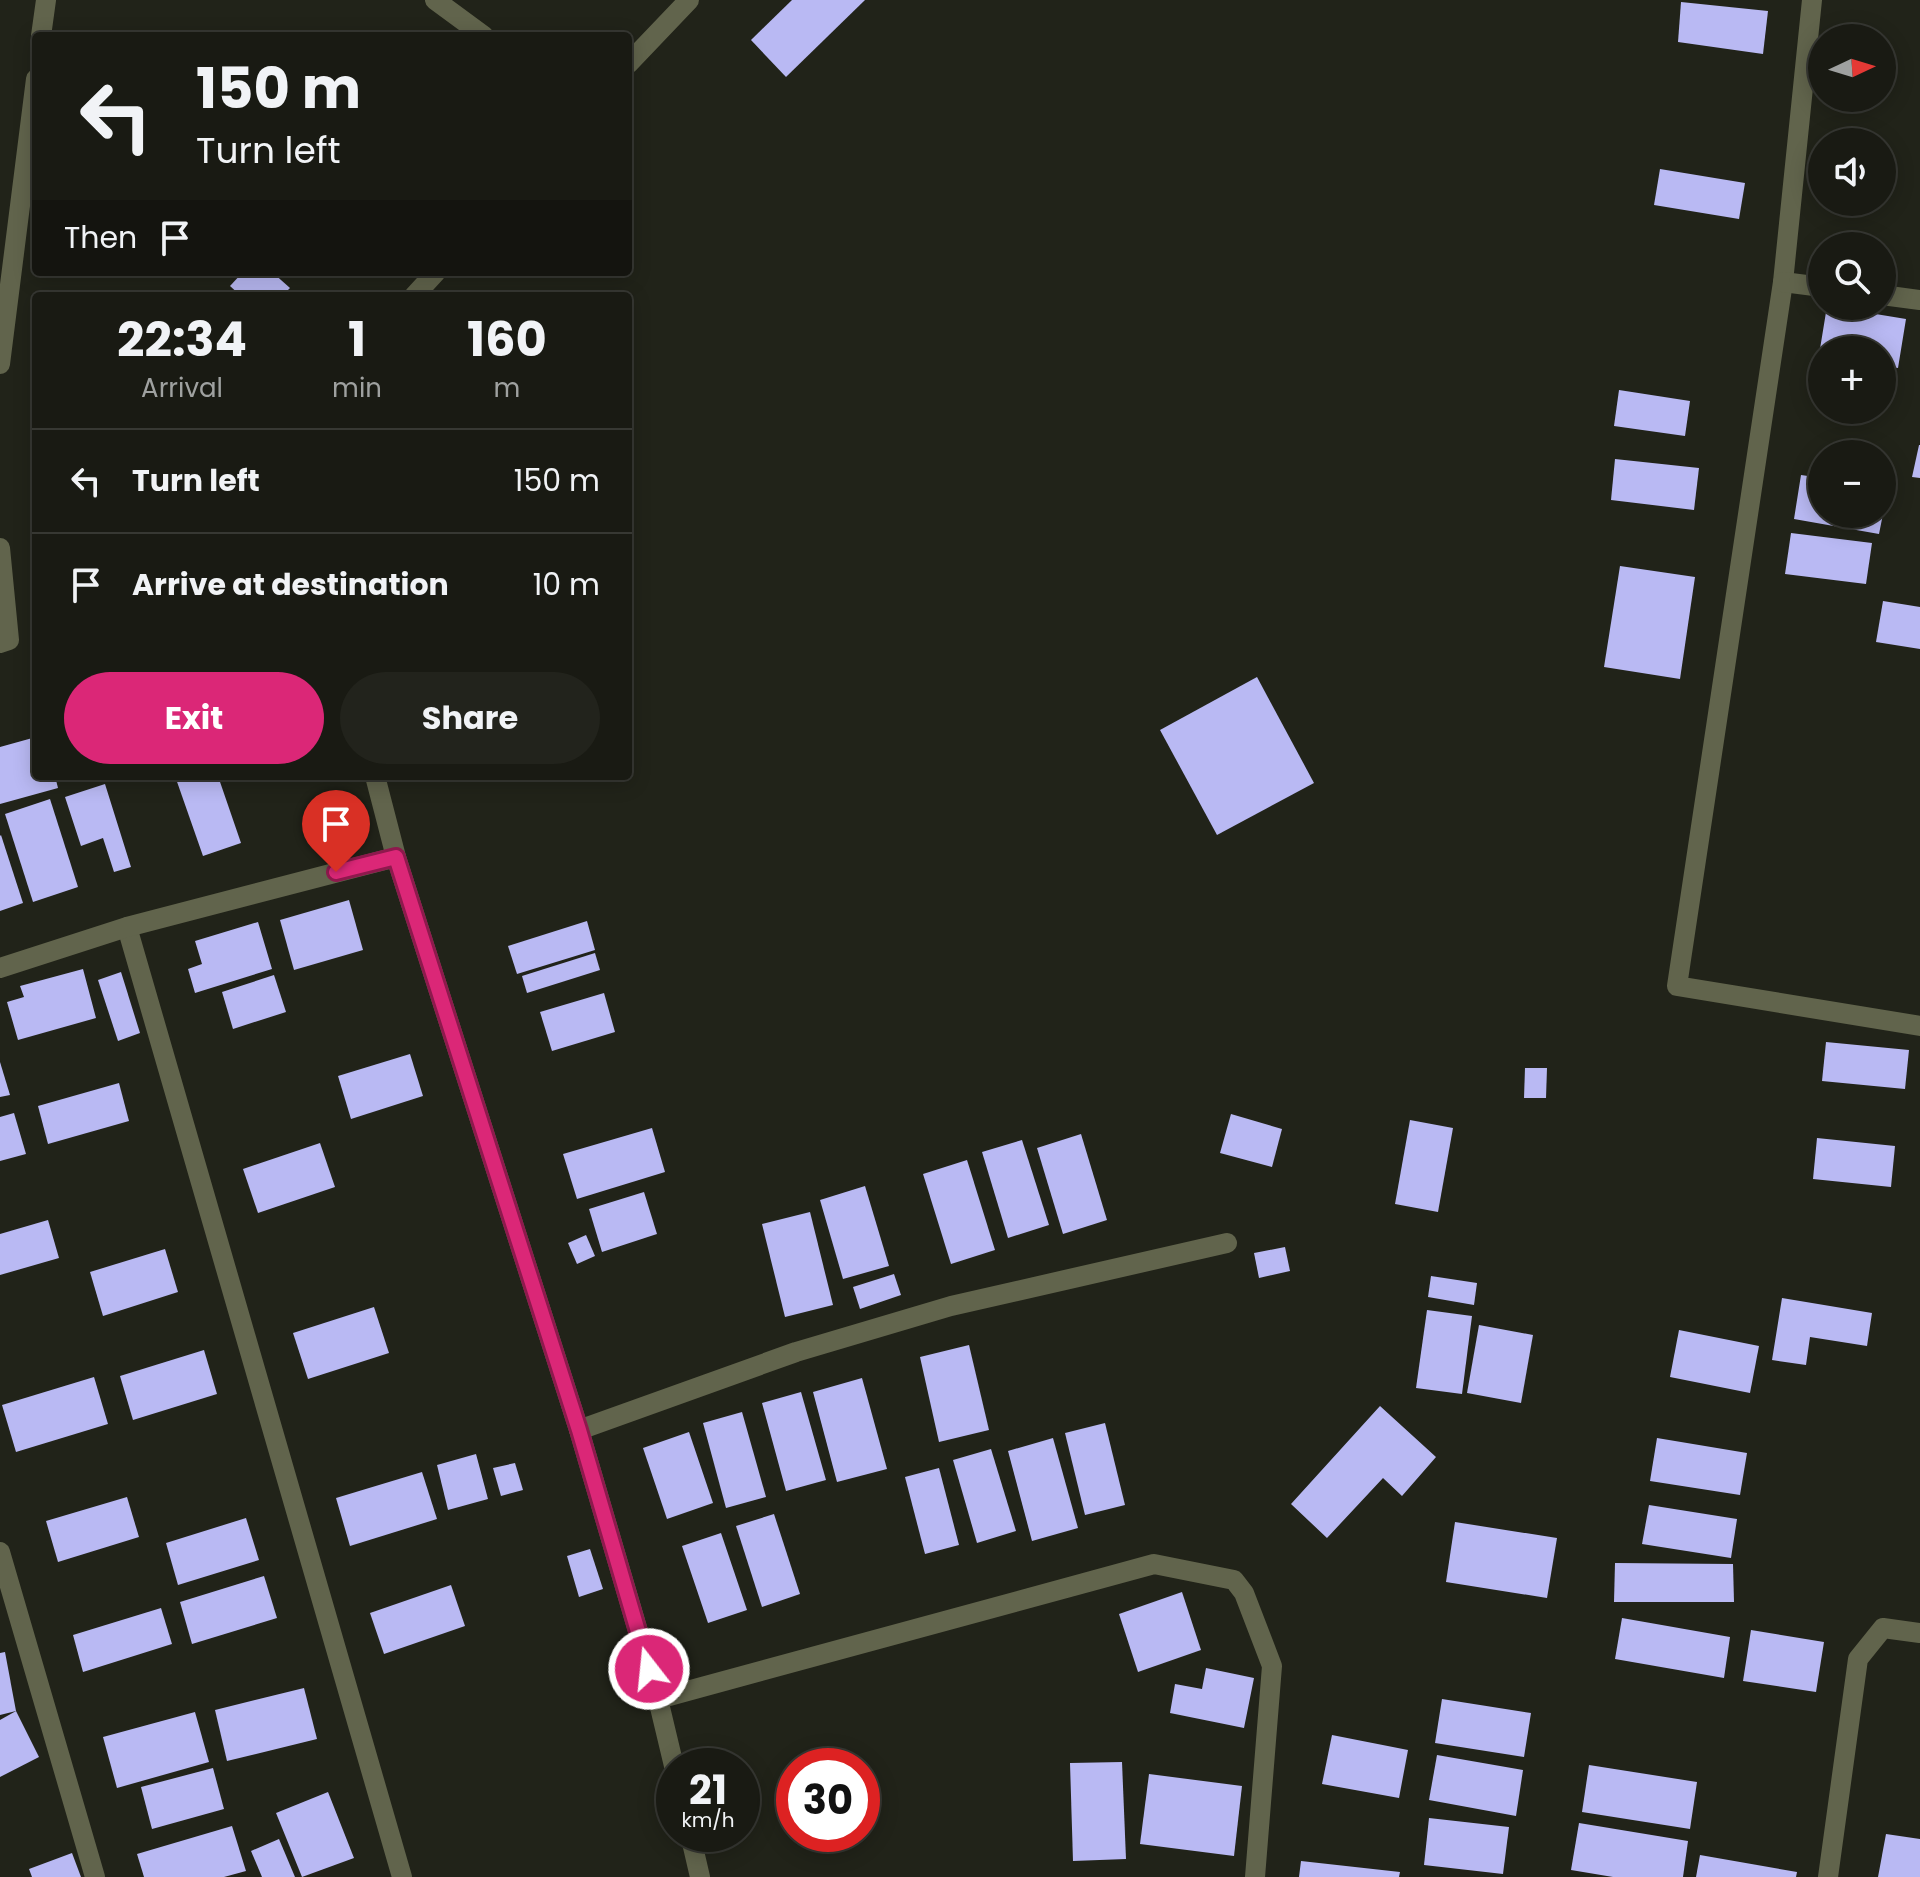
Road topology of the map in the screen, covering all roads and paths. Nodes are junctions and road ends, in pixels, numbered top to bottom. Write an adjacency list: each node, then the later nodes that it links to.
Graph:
1 (46, 0): 5 (street)
2 (435, 0): 6 (street)
3 (689, 0): 7 (street)
4 (1812, 0): 10 (street)
5 (42, 32)
6 (479, 32)
7 (632, 60)
8 (32, 111): 15 (street)
9 (432, 276): 12 (street)
10 (1783, 282): 11 (street); 22 (street)
11 (1808, 285)
12 (418, 292)
13 (1896, 297): 14 (street)
14 (1920, 300)
15 (0, 364)
16 (0, 548): 17 (street)
17 (0, 643)
18 (376, 780): 19 (street)
19 (396, 857): 20 (street); 24 (street)
20 (127, 927): 21 (street); 31 (street)
21 (0, 968)
22 (1920, 1026)
23 (1227, 1243): 24 (street)
24 (579, 1430): 27 (street)
25 (0, 1552): 30 (street)
26 (1920, 1633): 34 (street)
27 (658, 1699): 28 (street); 33 (street)
28 (670, 1748)
29 (694, 1852): 32 (street)
30 (95, 1877)
31 (402, 1877)
32 (700, 1877)
33 (1255, 1877)
34 (1828, 1877)

